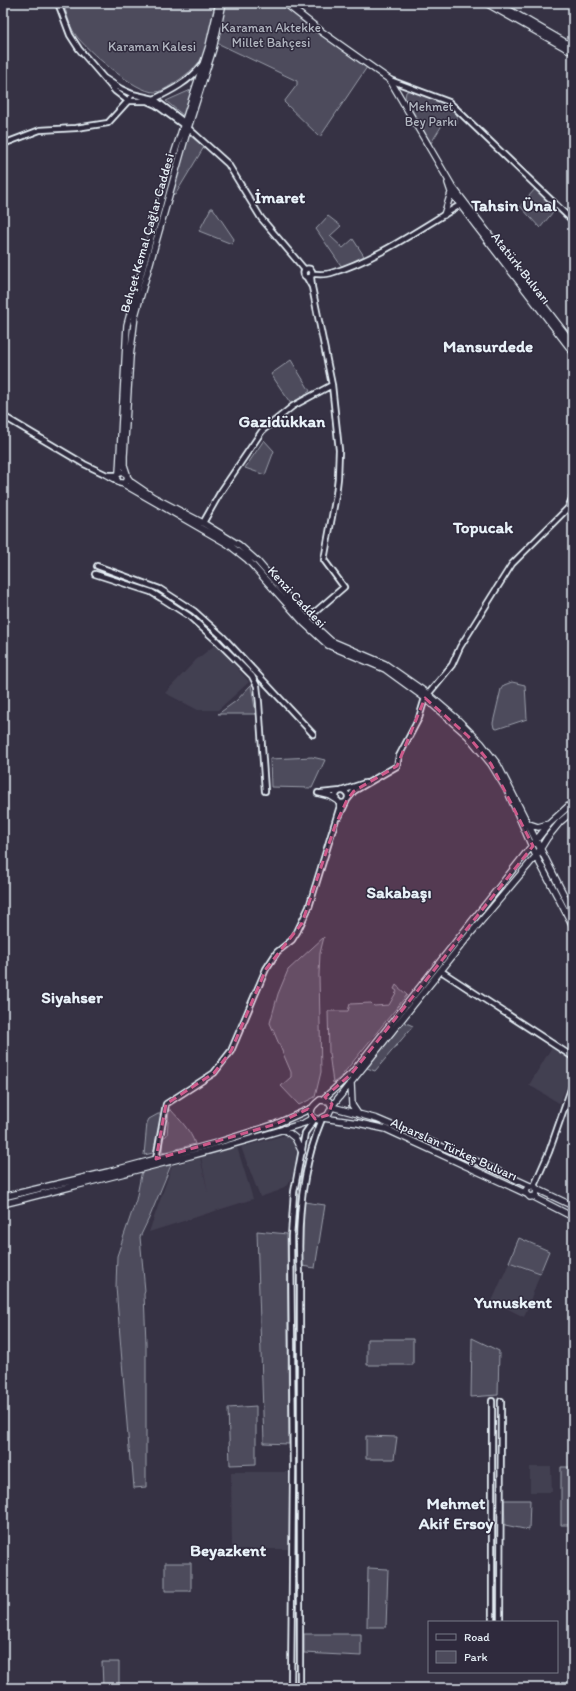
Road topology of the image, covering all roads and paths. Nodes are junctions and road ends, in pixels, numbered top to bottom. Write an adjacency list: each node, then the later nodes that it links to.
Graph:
1 (58, 3): 10 (street)
2 (218, 3): 9 (main road, Behçet Kemal Çağlar Caddesi)
3 (223, 3): 15 (main road, Behçet Kemal Çağlar Caddesi)
4 (285, 3): 11 (main road)
5 (486, 3): 8 (main road)
6 (496, 3): 7 (main road)
7 (573, 47)
8 (573, 52)
9 (204, 62): 13 (street); 15 (main road, Behçet Kemal Çağlar Caddesi)
10 (104, 78): 12 (street); 14 (street)
11 (390, 80): 17 (main road); 22 (street)
12 (132, 94): 13 (street); 14 (street)
13 (154, 99): 15 (street)
14 (128, 101): 15 (street); 16 (street)
15 (185, 125): 23 (street); 29 (main road, Behçet Kemal Çağlar Caddesi); 30 (main road, Behçet Kemal Çağlar Caddesi)
16 (3, 144)
17 (444, 173): 18 (main road, Atatürk Bulvarı); 19 (main road, Atatürk Bulvarı)
18 (452, 186): 19 (main road); 20 (main road, Atatürk Bulvarı)
19 (451, 192): 20 (main road, Atatürk Bulvarı); 21 (main road)
20 (463, 204): 21 (street); 25 (main road, Atatürk Bulvarı); 26 (main road, Atatürk Bulvarı)
21 (444, 215): 24 (street)
22 (573, 221)
23 (305, 270): 24 (street); 24 (street)
24 (310, 276): 27 (street)
25 (573, 344)
26 (573, 352)
27 (332, 385): 32 (street); 35 (street)
28 (3, 416): 30 (street)
29 (127, 476): 30 (main road); 30 (main road); 32 (main road, Kenzi Caddesi)
30 (119, 478): 36 (main road, Kenzi Caddesi)
31 (573, 496): 36 (street)
32 (203, 523): 35 (main road, Kenzi Caddesi)
33 (97, 566): 37 (street)
34 (95, 574): 39 (street)
35 (307, 619): 36 (main road, Kenzi Caddesi)
36 (426, 696): 38 (street); 45 (main road, Kenzi Caddesi); 49 (main road, Kenzi Caddesi)
37 (313, 734)
38 (370, 781): 40 (street); 41 (street)
39 (265, 791)
40 (341, 791): 41 (street); 42 (street); 42 (street)
41 (347, 800): 42 (street); 47 (street)
42 (338, 801): 47 (street)
43 (573, 802): 46 (main road)
44 (573, 811): 50 (main road)
45 (529, 824): 46 (main road); 48 (main road, Kenzi Caddesi)
46 (549, 824): 48 (main road)
47 (335, 826): 67 (street)
48 (537, 841): 49 (main road); 50 (main road, Kenzi Caddesi)
49 (533, 846): 51 (main road, Kenzi Caddesi); 59 (main road)
50 (540, 848): 51 (main road); 52 (main road, Kenzi Caddesi)
51 (536, 856): 53 (main road, Kenzi Caddesi); 54 (main road)
52 (573, 913)
53 (573, 926)
54 (441, 971): 55 (street); 57 (main road)
55 (573, 1057)
56 (573, 1082): 63 (street)
57 (351, 1083): 60 (main road); 62 (main road)
58 (573, 1090): 63 (street)
59 (322, 1100): 60 (main road); 61 (main road)
60 (332, 1106): 62 (main road, Alparslan Türkeş Bulvarı); 64 (main road)
61 (312, 1108): 64 (main road); 67 (main road)
62 (358, 1114): 68 (main road, Alparslan Türkeş Bulvarı)
63 (562, 1114): 68 (street)
64 (318, 1119): 65 (main road); 66 (street); 69 (main road, Alparslan Türkeş Bulvarı); 80 (street)
65 (284, 1128): 66 (main road); 72 (main road)
66 (302, 1152): 79 (street)
67 (156, 1159): 70 (main road)
68 (534, 1187): 69 (main road, Alparslan Türkeş Bulvarı); 71 (main road); 73 (main road, Alparslan Türkeş Bulvarı)
69 (527, 1194): 71 (main road, Alparslan Türkeş Bulvarı)
70 (3, 1197)
71 (534, 1197): 74 (main road, Alparslan Türkeş Bulvarı)
72 (3, 1204)
73 (573, 1206)
74 (573, 1217)
75 (492, 1401): 77 (street)
76 (501, 1401): 78 (street)
77 (492, 1621)
78 (500, 1621)
79 (291, 1688)
80 (300, 1688)

